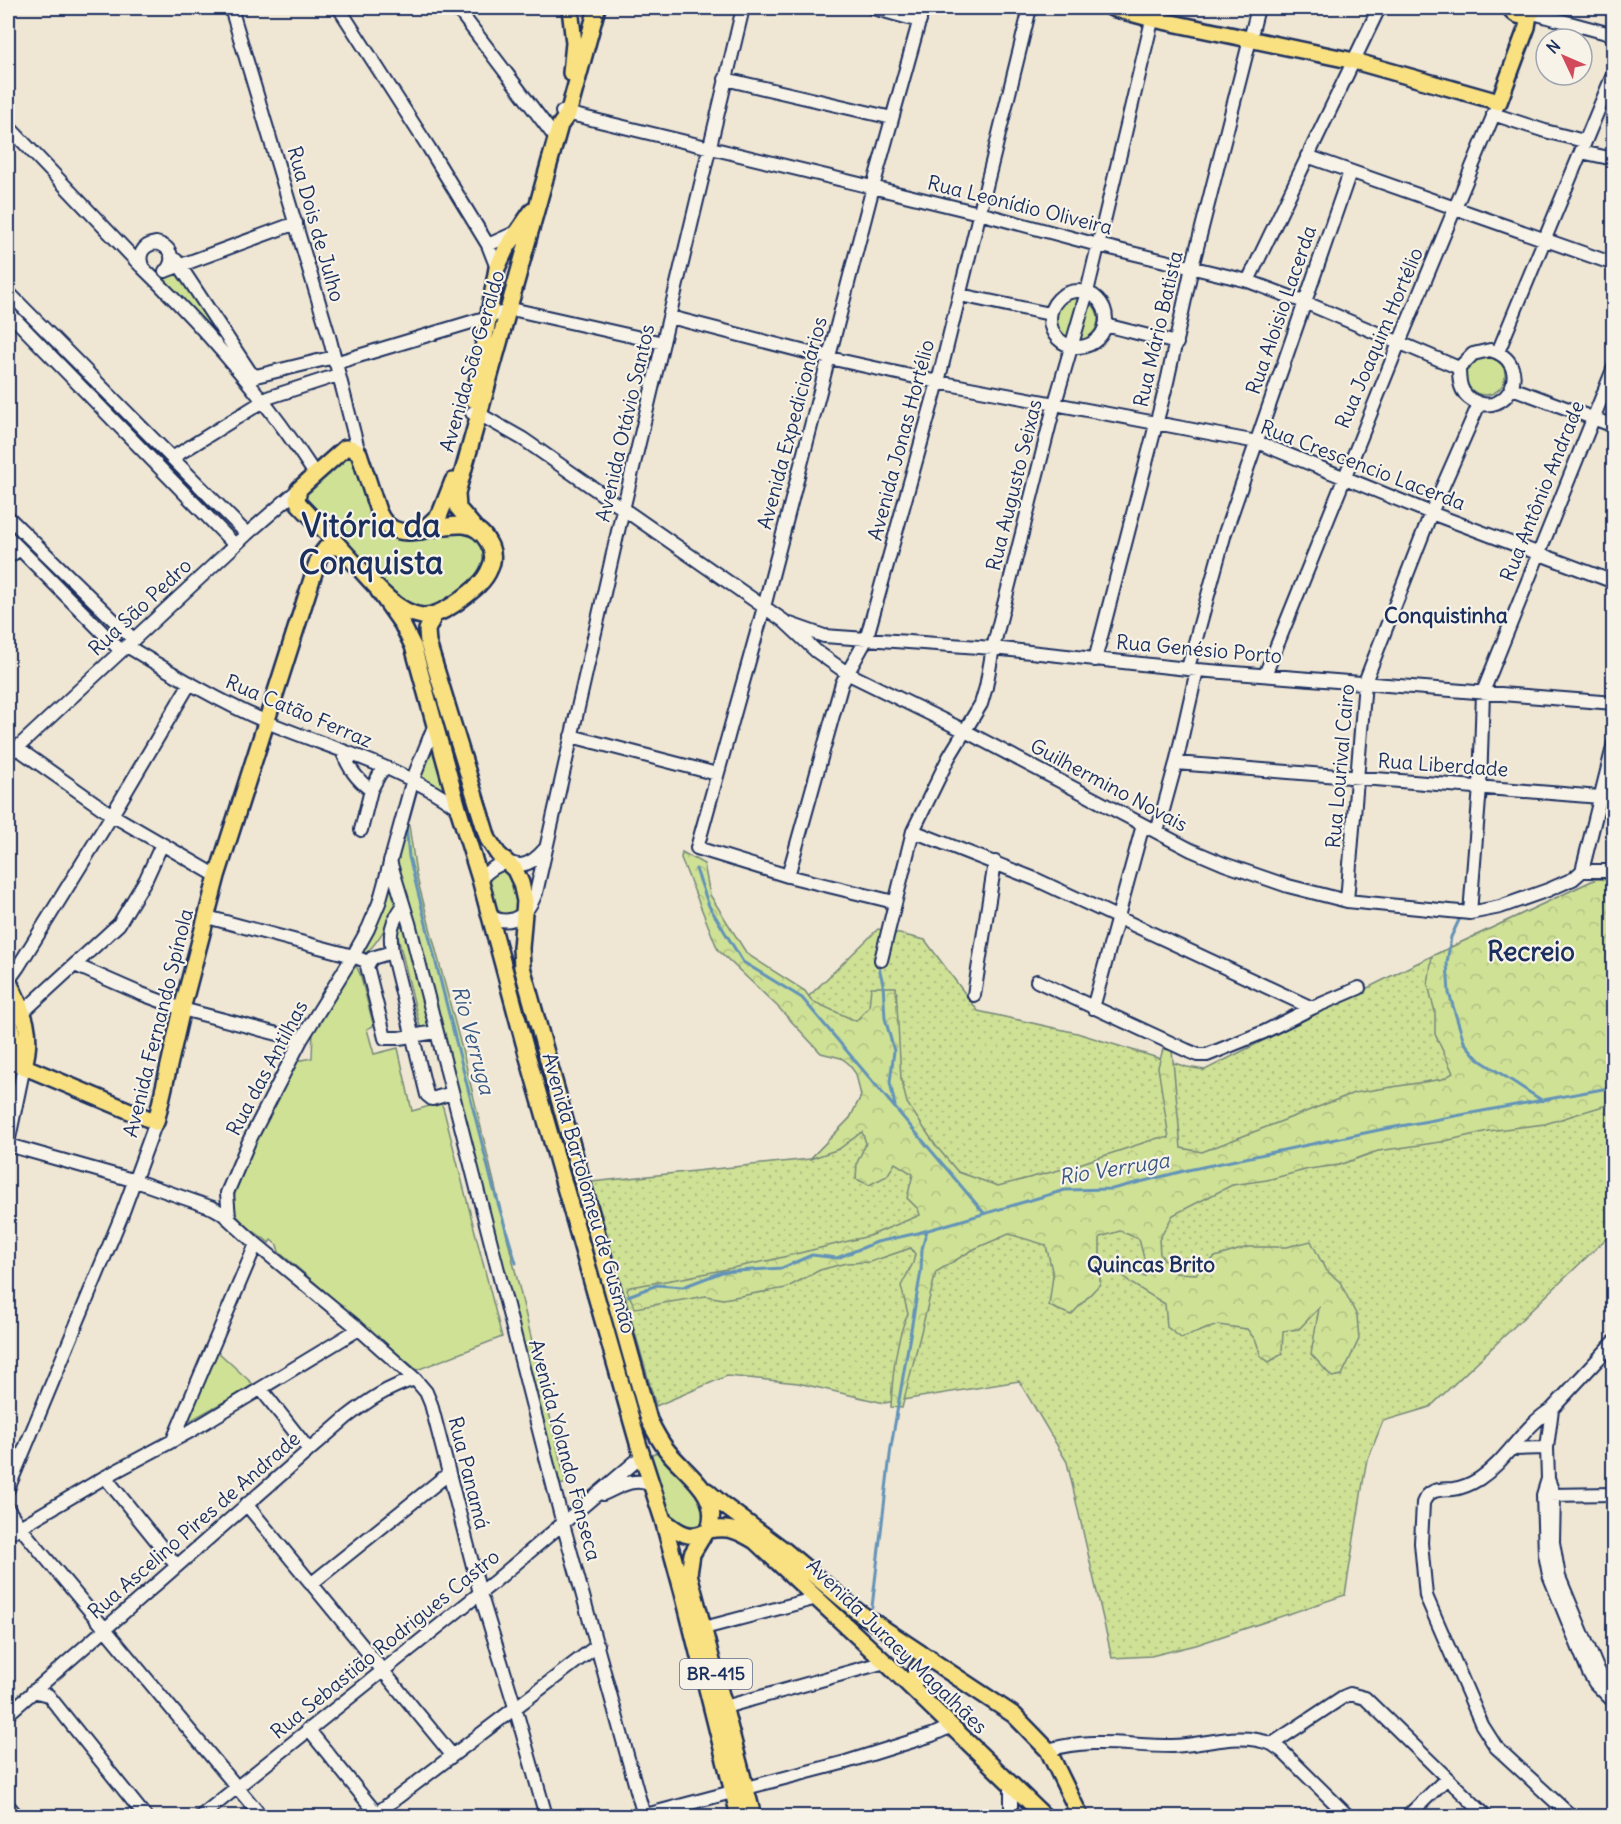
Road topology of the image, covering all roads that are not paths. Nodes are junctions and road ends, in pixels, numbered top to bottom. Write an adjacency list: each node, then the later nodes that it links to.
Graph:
1 (231, 8): 34 (street, Rua Dois de Julho)
2 (339, 8): 37 (street)
3 (457, 8): 24 (street)
4 (743, 8): 21 (street, Avenida Otávio Santos)
5 (873, 8): 16 (street)
6 (923, 8): 16 (street, Avenida Expedicionários)
7 (1030, 8): 33 (street, Avenida Jonas Hortélio)
8 (1112, 8): 14 (main road)
9 (1258, 8): 18 (street, Rua Mário Batista)
10 (1379, 8): 19 (street)
11 (1510, 8): 13 (main road)
12 (571, 12): 15 (main road); 24 (main road)
13 (1532, 12): 17 (street); 22 (main road, Rua Joaquim Hortélio)
14 (1154, 13): 18 (main road); 38 (street, Rua Augusto Seixas)
15 (595, 15): 24 (main road, Avenida São Geraldo)
16 (920, 21): 23 (street, Avenida Expedicionários)
17 (1614, 35)
18 (1250, 40): 19 (main road); 42 (street, Rua Mário Batista)
19 (1354, 61): 22 (main road); 28 (street)
20 (1614, 72): 26 (street)
21 (725, 79): 23 (street); 27 (street, Avenida Otávio Santos)
22 (1496, 108): 26 (street); 32 (street, Rua Joaquim Hortélio)
23 (892, 118): 31 (street, Avenida Expedicionários)
24 (562, 123): 27 (street, Rua Leonídio Oliveira); 35 (main road, Avenida São Geraldo)
25 (8, 126): 43 (street)
26 (1582, 146): 29 (street); 36 (street)
27 (709, 148): 31 (street, Rua Leonídio Oliveira); 54 (street, Avenida Otávio Santos)
28 (1307, 156): 30 (street); 46 (street)
29 (1614, 159)
30 (1350, 172): 32 (street); 50 (street, Rua Aloisio Lacerda)
31 (873, 187): 33 (street, Rua Leonídio Oliveira); 62 (street, Avenida Expedicionários)
32 (1456, 207): 36 (street); 59 (street, Rua Joaquim Hortélio)
33 (979, 213): 38 (street, Rua Leonídio Oliveira); 49 (street, Avenida Jonas Hortélio)
34 (296, 222): 41 (street); 63 (street, Rua Dois de Julho)
35 (524, 233): 37 (street, Avenida São Geraldo); 44 (main road, Avenida São Geraldo); 51 (main road, Avenida São Geraldo)
36 (1543, 239): 40 (street); 61 (street)
37 (488, 245): 44 (street)
38 (1098, 245): 42 (street, Rua Leonídio Oliveira); 48 (street, Rua Augusto Seixas)
39 (171, 252): 41 (street); 43 (street); 45 (street)
40 (1614, 264)
41 (179, 265): 45 (street); 66 (street)
42 (1192, 267): 46 (street, Rua Leonídio Oliveira); 58 (street, Rua Mário Batista)
43 (144, 268): 45 (street); 66 (street)
44 (497, 268): 53 (main road, Avenida São Geraldo)
45 (166, 271)
46 (1248, 281): 50 (street, Rua Leonídio Oliveira)
47 (8, 292): 78 (street)
48 (1087, 292): 52 (street); 56 (street); 60 (street, Rua Augusto Seixas)
49 (960, 295): 52 (street); 67 (street, Avenida Jonas Hortélio)
50 (1304, 302): 59 (street, Rua Leonídio Oliveira); 76 (street, Rua Aloisio Lacerda)
51 (508, 311): 53 (street); 57 (street); 72 (main road, Avenida São Geraldo)
52 (1050, 314): 60 (street)
53 (488, 317): 63 (street); 72 (main road, Avenida São Geraldo)
54 (670, 317): 57 (street, Avenida Otávio Santos); 62 (street, Rua Crescencio Lacerda)
55 (10, 320): 89 (street)
56 (1105, 325): 58 (street); 60 (street)
57 (663, 343): 82 (street, Avenida Otávio Santos)
58 (1177, 343): 74 (street, Rua Mário Batista)
59 (1399, 343): 65 (street, Rua Leonídio Oliveira); 80 (street, Rua Joaquim Hortélio)
60 (1071, 346): 70 (street, Rua Augusto Seixas)
61 (1498, 352): 65 (street); 68 (street)
62 (829, 358): 67 (street, Rua Crescencio Lacerda); 96 (street, Avenida Expedicionários)
63 (336, 365): 66 (street); 69 (street); 77 (street, Rua Dois de Julho)
64 (1614, 367): 73 (street, Rua Antônio Andrade)
65 (1459, 368): 71 (street)
66 (253, 380): 69 (street)
67 (938, 382): 70 (street, Rua Crescencio Lacerda); 99 (street, Avenida Jonas Hortélio)
68 (1512, 388): 71 (street); 73 (street)
69 (263, 401): 78 (street); 79 (street)
70 (1055, 403): 74 (street, Rua Crescencio Lacerda); 101 (street, Rua Augusto Seixas)
71 (1479, 404): 83 (street, Rua Lourival Cairo)
72 (475, 414): 82 (street, Guilhermino Novais); 85 (main road, Avenida São Geraldo); 86 (main road, Avenida São Geraldo)
73 (1593, 418): 75 (street); 92 (street, Rua Antônio Andrade)
74 (1156, 422): 76 (street, Rua Crescencio Lacerda); 102 (street, Rua Mário Batista)
75 (1614, 426)
76 (1257, 442): 80 (street, Rua Crescencio Lacerda); 103 (street, Rua Aloisio Lacerda)
77 (359, 453): 79 (main road); 86 (main road)
78 (172, 458): 87 (street)
79 (315, 474): 81 (main road)
80 (1344, 477): 83 (street, Rua Crescencio Lacerda); 105 (street, Rua Joaquim Hortélio)
81 (299, 489): 87 (street, Rua São Pedro); 90 (main road)
82 (623, 511): 96 (street, Guilhermino Novais); 113 (street, Avenida Otávio Santos)
83 (1431, 513): 92 (street, Rua Crescencio Lacerda); 106 (street, Rua Lourival Cairo)
84 (8, 517): 100 (street, Rua Catão Ferraz)
85 (474, 527): 86 (main road); 97 (main road, Avenida São Geraldo)
86 (422, 531)
87 (248, 534): 89 (street, Rua São Pedro)
88 (8, 537): 91 (street, Rua Catão Ferraz)
89 (236, 545): 100 (street, Rua São Pedro)
90 (339, 546): 95 (main road); 110 (main road, Avenida Fernando Spínola)
91 (20, 550): 93 (street); 100 (street, Rua Catão Ferraz)
92 (1538, 553): 94 (street, Rua Crescencio Lacerda); 108 (street, Rua Antônio Andrade)
93 (8, 557)
94 (1614, 582)
95 (378, 590): 97 (main road); 111 (main road, Avenida Bartolomeu de Gusmão)
96 (764, 607): 98 (street, Guilhermino Novais); 119 (street, Avenida Expedicionários)
97 (434, 615): 135 (main road, Avenida Bartolomeu de Gusmão)
98 (784, 621): 99 (street, Rua Genésio Porto); 104 (street, Guilhermino Novais)
99 (866, 640): 101 (street, Rua Genésio Porto); 104 (street, Avenida Jonas Hortélio)
100 (127, 646): 107 (street, Rua Catão Ferraz); 115 (street, Rua São Pedro)
101 (993, 648): 102 (street, Rua Genésio Porto); 112 (street, Rua Augusto Seixas)
102 (1095, 660): 103 (street, Rua Genésio Porto)
103 (1193, 669): 105 (street, Rua Genésio Porto); 117 (street, Rua Aloisio Lacerda)
104 (847, 674): 112 (street, Guilhermino Novais); 139 (street, Avenida Jonas Hortélio)
105 (1265, 675): 106 (street, Rua Genésio Porto)
106 (1365, 682): 108 (street, Rua Genésio Porto); 120 (street, Rua Lourival Cairo)
107 (189, 683): 110 (street, Rua Catão Ferraz); 126 (street)
108 (1484, 692): 109 (street, Rua Genésio Porto); 122 (street, Rua Antônio Andrade)
109 (1614, 703)
110 (266, 722): 116 (street, Rua Catão Ferraz); 138 (main road, Avenida Fernando Spínola)
111 (435, 724): 121 (street, Rua das Antilhas); 125 (main road, Avenida Bartolomeu de Gusmão)
112 (965, 731): 127 (street, Guilhermino Novais); 129 (street, Rua Augusto Seixas)
113 (571, 736): 119 (street); 132 (street, Avenida Otávio Santos)
114 (1614, 743): 124 (street)
115 (12, 751): 126 (street)
116 (342, 751): 118 (street, Rua Catão Ferraz); 123 (street)
117 (1176, 763): 120 (street, Rua Liberdade); 130 (street, Rua Aloisio Lacerda)
118 (383, 768): 121 (street, Rua Catão Ferraz); 123 (street)
119 (717, 774): 139 (street, Avenida Expedicionários)
120 (1358, 778): 122 (street, Rua Liberdade); 141 (street, Rua Lourival Cairo)
121 (413, 779): 125 (street, Rua Catão Ferraz); 133 (street, Rua das Antilhas)
122 (1480, 788): 124 (street, Rua Liberdade); 144 (street, Rua Antônio Andrade)
123 (371, 790): 128 (street)
124 (1600, 797): 136 (street)
125 (458, 808): 140 (main road, Avenida Bartolomeu de Gusmão)
126 (112, 815): 131 (street); 156 (street)
127 (1143, 825): 130 (street, Guilhermino Novais); 148 (street)
128 (361, 830)
129 (913, 831): 134 (street); 142 (street, Rua Augusto Seixas)
130 (1157, 832): 141 (street, Guilhermino Novais)
131 (162, 844): 138 (street); 155 (street)
132 (546, 848): 135 (street); 145 (street, Avenida Otávio Santos)
133 (390, 861): 143 (street, Avenida Yolando Fonseca); 152 (street, Rua das Antilhas)
134 (994, 862): 148 (street); 159 (street)
135 (507, 863): 140 (street); 145 (main road, Avenida Bartolomeu de Gusmão)
136 (1582, 871): 137 (street); 144 (street, Guilhermino Novais)
137 (1614, 871)
138 (217, 876): 146 (main road, Avenida Fernando Spínola)
139 (788, 876): 142 (street)
140 (480, 879): 147 (main road, Avenida Bartolomeu de Gusmão)
141 (1347, 901): 144 (street, Guilhermino Novais)
142 (894, 902): 153 (street, Rua Augusto Seixas)
143 (404, 906): 149 (street, Avenida Yolando Fonseca); 150 (street)
144 (1470, 913)
145 (524, 914): 147 (street); 189 (main road, Avenida Bartolomeu de Gusmão)
146 (207, 917): 152 (street); 162 (main road, Avenida Fernando Spínola)
147 (491, 917): 185 (main road, Avenida Bartolomeu de Gusmão)
148 (1117, 917): 160 (street); 161 (street)
149 (409, 923): 150 (street); 165 (street, Avenida Yolando Fonseca)
150 (393, 924): 151 (street)
151 (392, 952): 154 (street); 167 (street)
152 (353, 956): 154 (street); 168 (street, Rua das Antilhas)
153 (881, 960)
154 (368, 962): 167 (street)
155 (75, 964): 162 (street); 164 (street)
156 (8, 981): 164 (main road)
157 (1037, 981): 160 (street)
158 (1359, 988): 161 (street)
159 (974, 995)
160 (1093, 1008): 161 (street)
161 (1312, 1008)
162 (182, 1009): 168 (street); 171 (main road, Avenida Fernando Spínola)
163 (8, 1012): 166 (main road)
164 (23, 1012): 169 (main road)
165 (436, 1032): 167 (street); 170 (street, Avenida Yolando Fonseca)
166 (10, 1036): 169 (main road)
167 (412, 1036): 170 (street)
168 (301, 1040): 174 (street, Rua das Antilhas)
169 (19, 1062): 171 (main road); 172 (street)
170 (452, 1093): 197 (street, Avenida Yolando Fonseca)
171 (156, 1122): 173 (street, Avenida Fernando Spínola)
172 (8, 1144): 173 (street)
173 (136, 1181): 174 (street); 190 (street, Avenida Fernando Spínola)
174 (229, 1218): 175 (street)
175 (256, 1244): 176 (street, Rua Panamá); 181 (street)
176 (359, 1329): 178 (street, Rua Panamá); 179 (street)
177 (1614, 1342): 180 (street)
178 (415, 1379): 184 (street, Rua Ascelino Pires de Andrade); 186 (street, Rua Panamá)
179 (261, 1389): 181 (street); 184 (street)
180 (1552, 1409): 182 (street); 183 (street)
181 (184, 1428): 187 (street)
182 (1547, 1448): 183 (street); 192 (street)
183 (1512, 1449): 243 (street)
184 (309, 1450): 194 (street, Rua Ascelino Pires de Andrade)
185 (642, 1456): 188 (main road, Avenida Bartolomeu de Gusmão); 193 (street, Rua Sebastião Rodrigues Castro)
186 (448, 1474): 202 (street); 203 (street, Rua Panamá)
187 (105, 1477): 198 (street); 201 (street)
188 (651, 1485): 193 (street, Rua Sebastião Rodrigues Castro); 196 (main road, Avenida Bartolomeu de Gusmão)
189 (703, 1487): 199 (main road); 208 (main road, Avenida Juracy Magalhães)
190 (8, 1489)
191 (1614, 1494): 192 (street)
192 (1549, 1495): 212 (street); 214 (street)
193 (591, 1500): 197 (street, Rua Sebastião Rodrigues Castro)
194 (246, 1504): 201 (street, Rua Ascelino Pires de Andrade); 202 (street)
195 (8, 1509): 198 (street)
196 (663, 1520): 199 (main road, Avenida Juracy Magalhães); 226 (main road, Avenida Bartolomeu de Gusmão)
197 (563, 1524): 203 (street, Rua Sebastião Rodrigues Castro); 207 (street, Avenida Yolando Fonseca)
198 (20, 1527): 200 (street); 206 (street)
199 (707, 1532): 204 (main road, Avenida Juracy Magalhães); 205 (main road, Avenida Bartolomeu de Gusmão / BR-415)
200 (8, 1534)
201 (176, 1565): 206 (street, Rua Ascelino Pires de Andrade)
202 (310, 1584): 210 (street)
203 (480, 1593): 210 (street, Rua Sebastião Rodrigues Castro); 215 (street, Rua Panamá)
204 (818, 1598): 205 (street); 209 (main road, Avenida Juracy Magalhães)
205 (704, 1628): 216 (main road, Avenida Bartolomeu de Gusmão / BR-415)
206 (105, 1629): 213 (street, Rua Ascelino Pires de Andrade); 225 (street)
207 (598, 1645): 215 (street); 235 (street, Avenida Yolando Fonseca)
208 (930, 1658): 211 (main road); 221 (main road, Avenida Juracy Magalhães)
209 (885, 1662): 211 (main road, Avenida Juracy Magalhães); 216 (street)
210 (382, 1672): 219 (street, Rua Sebastião Rodrigues Castro); 222 (street)
211 (914, 1690): 218 (main road, Avenida Juracy Magalhães)
212 (1614, 1690)
213 (33, 1692): 217 (street, Rua Ascelino Pires de Andrade); 231 (street)
214 (1614, 1702)
215 (515, 1707): 222 (street); 234 (street, Rua Panamá)
216 (725, 1707): 226 (main road, Avenida Bartolomeu de Gusmão / BR-415)
217 (8, 1714)
218 (952, 1726): 224 (main road, Avenida Juracy Magalhães); 226 (street)
219 (308, 1729): 225 (street, Rua Sebastião Rodrigues Castro); 229 (street)
220 (1272, 1744): 221 (street); 223 (street); 240 (street)
221 (1048, 1750): 228 (main road, Avenida Juracy Magalhães)
222 (452, 1755): 229 (street)
223 (1446, 1779): 241 (street); 242 (street)
224 (1011, 1784): 238 (street); 239 (main road, Avenida Juracy Magalhães)
225 (237, 1787): 232 (street, Rua Sebastião Rodrigues Castro); 233 (street)
226 (739, 1790): 235 (street); 236 (main road, Avenida Bartolomeu de Gusmão); 237 (main road, Avenida Bartolomeu de Gusmão / BR-415)
227 (8, 1810): 230 (highway)
228 (1077, 1814)
229 (375, 1815)
230 (13, 1816)
231 (145, 1816)
232 (201, 1816)
233 (261, 1816)
234 (546, 1816)
235 (643, 1816)
236 (739, 1816)
237 (753, 1816)
238 (1014, 1816)
239 (1044, 1816)
240 (1348, 1816)
241 (1408, 1816)
242 (1486, 1816)
243 (1571, 1816)

